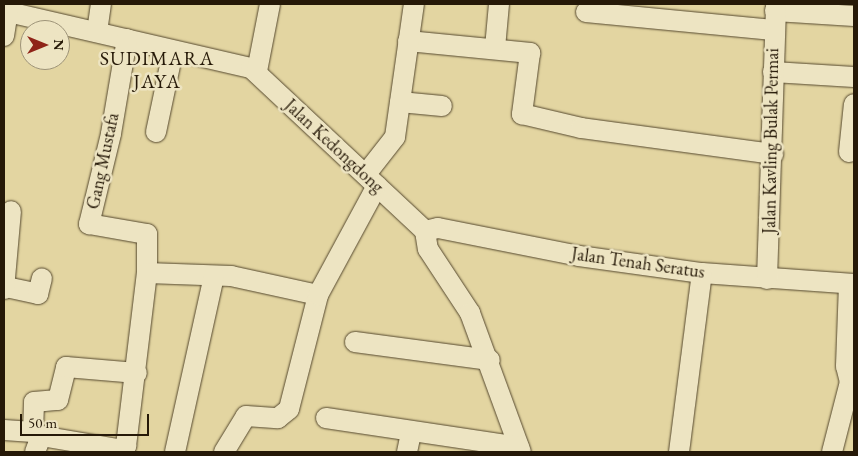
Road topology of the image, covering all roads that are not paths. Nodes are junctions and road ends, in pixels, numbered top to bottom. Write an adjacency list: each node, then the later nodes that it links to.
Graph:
1 (101, 4): 9 (street)
2 (270, 4): 15 (street)
3 (414, 4): 12 (street)
4 (499, 4): 13 (street)
5 (6, 12): 9 (street); 10 (street)
6 (586, 12): 7 (street)
7 (775, 15): 8 (street); 16 (street, Jalan Kavling Bulak Permai)
8 (854, 16)
9 (97, 32): 11 (street)
10 (4, 36)
11 (126, 39): 14 (street); 27 (street, Gang Mustafa)
12 (408, 41): 13 (street); 18 (street)
13 (495, 48): 23 (street)
14 (173, 50): 15 (street); 21 (street)
15 (257, 71): 24 (street, Jalan Kedongdong)
16 (773, 72): 17 (street); 23 (street, Jalan Kavling Bulak Permai)
17 (854, 78)
18 (400, 102): 20 (street); 24 (street)
19 (854, 104): 22 (street)
20 (442, 106)
21 (156, 132)
22 (849, 152)
23 (773, 154): 31 (street, Jalan Kavling Bulak Permai)
24 (372, 180): 26 (street, Jalan Kedongdong); 34 (street)
25 (11, 211): 33 (street)
26 (425, 231): 28 (street, Jalan Tenah Seratus); 36 (street)
27 (147, 273): 29 (street); 37 (street)
28 (702, 273): 31 (street, Jalan Tenah Seratus); 45 (street)
29 (214, 276): 34 (street); 43 (street)
30 (42, 278): 33 (street)
31 (767, 279): 32 (street, Jalan Tenah Seratus)
32 (852, 284): 46 (street)
33 (5, 288)
34 (318, 295): 44 (street)
35 (355, 342): 36 (street)
36 (490, 360): 42 (street)
37 (137, 374): 40 (street); 40 (street)
38 (326, 418): 41 (street)
39 (4, 430): 40 (street)
40 (35, 440)
41 (409, 442): 42 (street)
42 (520, 449)
43 (175, 452)
44 (224, 452)
45 (679, 452)
46 (832, 452)

